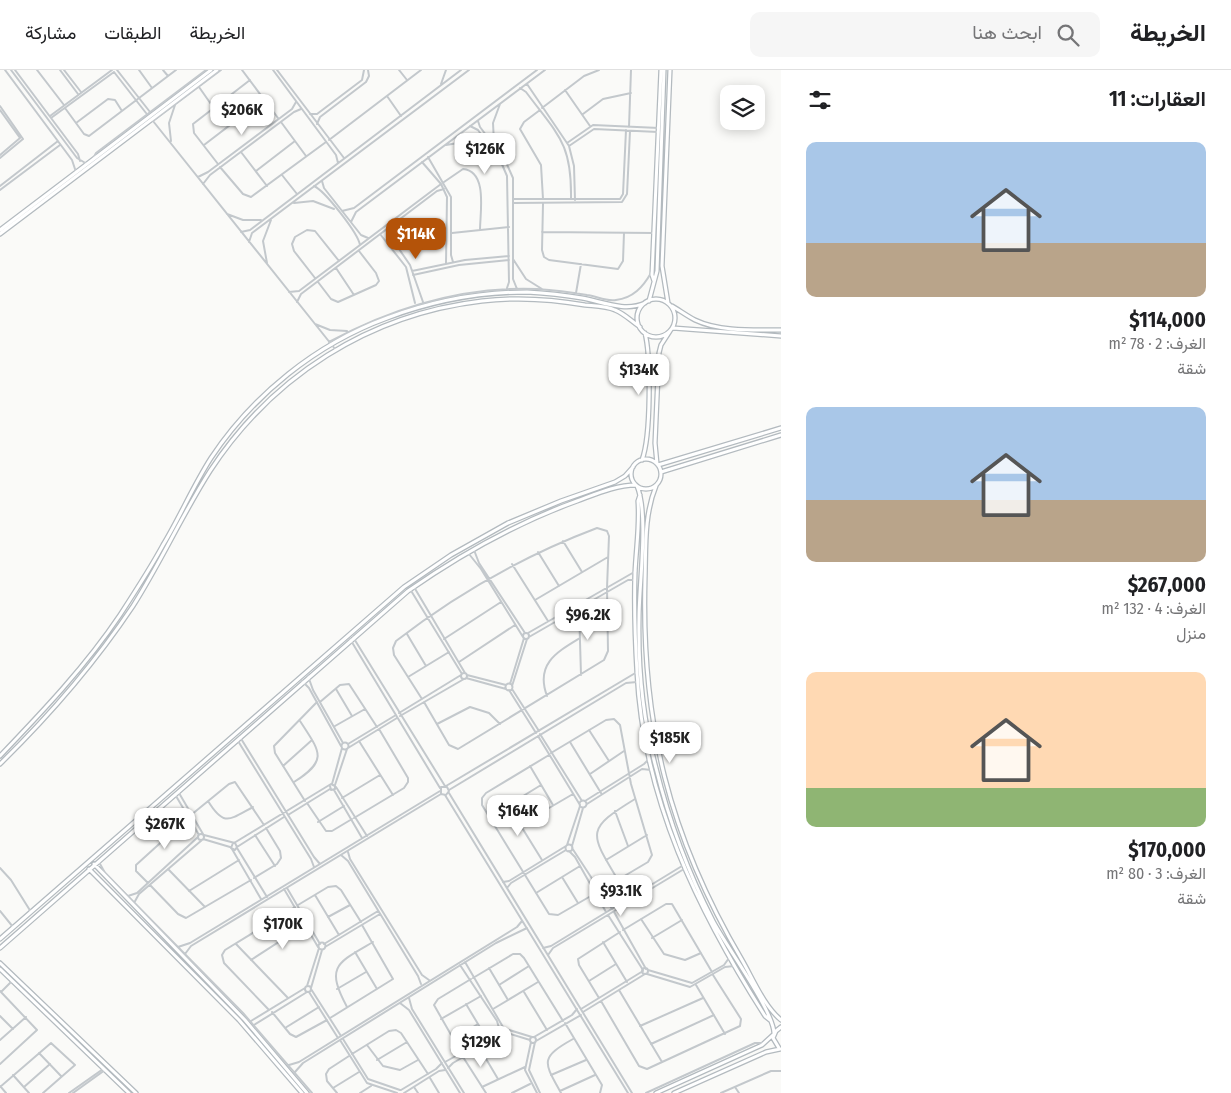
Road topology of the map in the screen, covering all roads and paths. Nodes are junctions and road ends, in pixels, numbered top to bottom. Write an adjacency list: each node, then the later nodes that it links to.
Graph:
1 (5, 70): 87 (street)
2 (11, 70): 98 (street)
3 (15, 70): 67 (street)
4 (37, 70): 54 (street)
5 (60, 70): 44 (street)
6 (64, 70): 44 (street)
7 (117, 70): 47 (street)
8 (139, 70): 39 (street)
9 (163, 70): 32 (street)
10 (176, 70): 32 (street)
11 (206, 70): 62 (street)
12 (211, 70): 69 (street)
13 (217, 70): 33 (street)
14 (221, 70): 33 (street)
15 (242, 70): 34 (street)
16 (273, 70): 50 (street)
17 (277, 70): 63 (street)
18 (364, 70): 64 (street)
19 (368, 70): 68 (street)
20 (399, 70): 35 (street)
21 (421, 70): 35 (street)
22 (446, 70): 37 (street)
23 (460, 70): 37 (street)
24 (469, 70): 119 (street)
25 (537, 70): 116 (street)
26 (544, 70): 36 (street)
27 (599, 70): 42 (street)
28 (631, 70): 45 (street)
29 (663, 70): 84 (street); 186 (street)
30 (670, 70): 187 (street)
31 (113, 71): 44 (street); 49 (street); 54 (street)
32 (168, 76): 39 (street)
33 (210, 77): 38 (street); 69 (street)
34 (250, 80): 48 (street); 55 (street)
35 (407, 81): 46 (street)
36 (527, 83): 40 (street); 41 (street)
37 (440, 86): 66 (street)
38 (199, 87): 52 (street); 55 (street)
39 (152, 88): 47 (street)
40 (520, 88): 43 (street); 51 (street)
41 (528, 88): 43 (street); 57 (street)
42 (565, 90): 57 (street); 65 (street)
43 (525, 91): 57 (street)
44 (80, 93): 54 (street)
45 (631, 93): 65 (street); 79 (street)
46 (387, 96): 66 (street); 85 (street)
47 (139, 98): 49 (street); 62 (street)
48 (264, 99): 70 (street); 92 (street)
49 (136, 100): 60 (street); 69 (street)
50 (296, 102): 56 (street); 58 (street)
51 (502, 102): 71 (street); 93 (street)
52 (176, 104): 69 (street); 91 (street)
53 (0, 106): 101 (street)
54 (64, 107): 67 (street); 73 (street)
55 (213, 107): 92 (street)
56 (293, 108): 61 (street); 70 (street)
57 (541, 108): 89 (street); 106 (street); 134 (street)
58 (301, 109): 61 (street); 88 (street)
59 (0, 110): 101 (street)
60 (122, 110): 73 (street); 73 (street)
61 (295, 111): 72 (street)
62 (150, 112): 69 (street)
63 (310, 114): 64 (street); 74 (street)
64 (317, 114): 68 (street)
65 (583, 114): 76 (street)
66 (401, 116): 105 (street)
67 (51, 117): 108 (street)
68 (320, 117): 74 (street)
69 (150, 118): 91 (street); 111 (street); 163 (street)
70 (278, 119): 112 (street)
71 (478, 120): 75 (street); 78 (street)
72 (281, 122): 86 (street); 96 (street)
73 (76, 123)
74 (317, 124): 85 (street)
75 (470, 126): 80 (street); 94 (street)
76 (590, 126): 77 (street); 89 (street)
77 (614, 126): 79 (street); 81 (street)
78 (480, 127): 80 (street); 93 (street)
79 (629, 127): 84 (street)
80 (477, 129): 97 (street)
81 (614, 130): 82 (street); 95 (street)
82 (626, 130): 83 (street); 121 (street)
83 (630, 130): 84 (street); 121 (street)
84 (659, 130): 162 (street)
85 (329, 140): 99 (street)
86 (295, 141): 103 (street); 113 (street)
87 (58, 142): 90 (street); 124 (street)
88 (326, 142): 100 (street); 103 (street)
89 (567, 142): 95 (street)
90 (60, 144): 102 (street); 130 (street)
91 (171, 144): 117 (street)
92 (203, 145): 112 (street)
93 (494, 145): 132 (street)
94 (444, 146): 97 (street); 104 (street)
95 (569, 146): 107 (street)
96 (241, 152): 112 (street); 113 (street)
97 (494, 152): 153 (street)
98 (73, 153): 102 (street); 108 (street)
99 (339, 154): 100 (street); 105 (street)
100 (336, 155): 110 (street)
101 (0, 156)
102 (69, 156): 114 (street)
103 (307, 156): 115 (street)
104 (428, 157): 109 (street); 120 (street)
105 (344, 158): 110 (street)
106 (569, 158): 107 (street); 136 (street)
107 (573, 158): 137 (street)
108 (80, 161): 111 (street)
109 (422, 162): 118 (street); 123 (street)
110 (338, 163): 131 (street)
111 (87, 164): 114 (street)
112 (219, 166): 117 (street); 122 (street); 125 (street)
113 (256, 171): 125 (street)
114 (76, 172): 154 (street)
115 (282, 175): 125 (street); 131 (street)
116 (398, 175): 118 (street); 147 (street)
117 (198, 177): 122 (street)
118 (400, 178): 149 (street)
119 (322, 181): 126 (street); 127 (street)
120 (444, 182): 157 (street); 161 (street)
121 (626, 183): 138 (street); 144 (street)
122 (203, 184): 148 (street)
123 (441, 184): 129 (street); 167 (street)
124 (0, 186)
125 (267, 186)
126 (314, 186): 128 (street); 142 (street)
127 (323, 186): 128 (street); 146 (street)
128 (319, 189): 145 (street)
129 (444, 189): 156 (street); 173 (street)
130 (0, 190)
131 (297, 194): 151 (street)
132 (514, 200): 133 (street); 139 (street)
133 (530, 200): 134 (street); 140 (street)
134 (544, 200): 135 (street)
135 (556, 200): 136 (street); 143 (street)
136 (571, 200): 137 (street)
137 (575, 200): 138 (street)
138 (596, 200): 144 (street)
139 (514, 203): 140 (street); 175 (street)
140 (530, 203): 141 (street)
141 (543, 203): 143 (street); 159 (street)
142 (292, 204): 145 (street); 150 (street)
143 (556, 204): 144 (street)
144 (596, 204)
145 (337, 211): 168 (street)
146 (342, 211): 147 (street); 152 (street)
147 (350, 211): 149 (street)
148 (227, 214): 151 (street); 158 (street)
149 (353, 215): 152 (street)
150 (272, 218): 164 (street); 181 (street)
151 (264, 219): 155 (street)
152 (351, 222): 166 (street)
153 (509, 227): 157 (street); 172 (street)
154 (0, 230)
155 (250, 230): 158 (street); 164 (street)
156 (386, 230): 165 (street); 183 (street)
157 (480, 230): 161 (street)
158 (241, 232): 169 (street)
159 (542, 232): 160 (street); 180 (street)
160 (624, 232): 162 (street); 180 (street)
161 (451, 233): 174 (street)
162 (654, 233): 184 (street)
163 (0, 234)
164 (252, 234): 169 (street)
165 (380, 234): 171 (street); 201 (street)
166 (362, 236): 167 (street); 168 (street)
167 (368, 238): 170 (street)
168 (358, 239): 170 (street)
169 (249, 242): 181 (street)
170 (360, 245): 176 (street)
171 (358, 251): 182 (street); 200 (street)
172 (509, 256): 177 (street); 178 (street)
173 (447, 258): 174 (street); 179 (street)
174 (451, 258): 178 (street)
175 (513, 259): 191 (street); 195 (street)
176 (338, 260): 188 (street); 188 (street)
177 (509, 260): 185 (street); 190 (street)
178 (453, 262): 179 (street)
179 (446, 263): 183 (street)
180 (581, 264): 198 (street)
181 (268, 265): 197 (street)
182 (336, 268): 189 (street); 200 (street)
183 (412, 271): 185 (street)
184 (653, 271): 192 (street); 206 (street)
185 (413, 275): 202 (street)
186 (656, 277): 187 (street); 192 (street)
187 (662, 277): 209 (street)
188 (315, 278): 196 (street)
189 (318, 282): 199 (street); 200 (street)
190 (509, 282): 191 (street); 193 (street)
191 (513, 282): 194 (street)
192 (654, 282): 207 (street)
193 (506, 289): 194 (street); 204 (street)
194 (517, 289): 195 (street)
195 (544, 290): 198 (street)
196 (298, 291): 197 (street); 199 (street)
197 (289, 292): 203 (street)
198 (576, 293): 206 (street)
199 (301, 294): 203 (street)
200 (354, 296)
201 (415, 298): 202 (street); 208 (street)
202 (419, 298): 204 (street)
203 (297, 302): 211 (street)
204 (423, 302): 208 (street)
205 (602, 302): 206 (street); 210 (street); 221 (street)
206 (610, 302): 207 (street)
207 (647, 302): 209 (street); 214 (street)
208 (415, 304): 218 (street)
209 (669, 304): 213 (street); 215 (street)
210 (600, 307): 212 (street); 223 (street)
211 (313, 322): 218 (street); 221 (street)
212 (634, 323): 214 (street); 222 (street)
213 (705, 323): 216 (street); 217 (street)
214 (640, 327): 219 (street)
215 (671, 330): 216 (street); 219 (street); 230 (street)
216 (703, 330): 220 (street)
217 (781, 330)
218 (349, 331): 221 (street)
219 (645, 333): 222 (street)
220 (781, 336)
221 (330, 343): 223 (street); 224 (street)
222 (647, 344): 229 (street)
223 (336, 350): 225 (street)
224 (315, 355): 225 (street); 318 (street)
225 (319, 359): 321 (street)
226 (781, 428): 228 (street)
227 (781, 435): 231 (street)
228 (681, 458): 230 (street); 231 (street)
229 (642, 460): 230 (street); 232 (street)
230 (657, 464): 233 (street)
231 (684, 465): 233 (street)
232 (633, 467): 234 (street); 235 (street)
233 (661, 472): 236 (street)
234 (615, 482): 237 (street); 238 (street)
235 (636, 486): 236 (street); 237 (street); 240 (street)
236 (656, 486): 359 (street)
237 (616, 488): 239 (street)
238 (592, 490): 239 (street); 241 (street)
239 (594, 495): 243 (street)
240 (640, 495): 251 (street); 254 (street)
241 (491, 532): 242 (street); 243 (street)
242 (480, 537): 245 (street); 272 (street)
243 (494, 537): 245 (street)
244 (563, 541): 248 (street); 249 (street); 252 (street)
245 (484, 543): 246 (street)
246 (474, 548): 247 (street); 253 (street)
247 (467, 552): 253 (street); 256 (street)
248 (538, 552): 250 (street); 255 (street)
249 (608, 557): 252 (street); 257 (street)
250 (512, 564): 253 (street); 259 (street)
251 (636, 571): 254 (street); 257 (street)
252 (582, 572): 255 (street)
253 (488, 577): 260 (street); 262 (street); 266 (street)
254 (637, 578): 258 (street); 277 (street); 362 (street)
255 (559, 586): 259 (street)
256 (412, 588): 262 (street); 267 (street)
257 (607, 588): 258 (street); 263 (street)
258 (607, 592): 261 (street); 281 (street)
259 (535, 600): 263 (street)
260 (501, 601): 264 (street); 268 (street)
261 (579, 608): 269 (street); 270 (street)
262 (429, 616): 265 (street); 268 (street); 271 (street)
263 (549, 622): 266 (street)
264 (516, 624): 269 (street); 273 (street)
265 (406, 633): 275 (street); 283 (street)
266 (526, 633): 269 (street); 269 (street)
267 (352, 638): 274 (street); 294 (street)
268 (444, 638): 273 (street)
269 (526, 638): 287 (street)
270 (580, 638): 281 (street); 289 (street)
271 (449, 652): 275 (street); 280 (street)
272 (317, 661): 274 (street); 276 (street)
273 (458, 662): 279 (street)
274 (321, 665): 278 (street)
275 (426, 666): 283 (street)
276 (307, 669): 278 (street); 350 (street)
277 (637, 672): 286 (street); 296 (street)
278 (312, 673): 282 (street)
279 (466, 674): 280 (street); 284 (street); 287 (street)
280 (461, 675): 284 (street); 290 (street)
281 (581, 675): 289 (street)
282 (308, 676): 285 (street); 291 (street)
283 (408, 677): 290 (street)
284 (465, 679): 287 (street); 290 (street)
285 (302, 681): 291 (street); 306 (street)
286 (637, 682): 296 (street); 319 (street)
287 (510, 688): 293 (street)
288 (336, 689): 291 (street); 292 (street); 295 (street)
289 (547, 696): 293 (street)
290 (424, 700): 294 (street); 299 (street)
291 (319, 702): 297 (street); 298 (street)
292 (366, 708): 295 (street); 302 (street)
293 (523, 710): 300 (street); 304 (street)
294 (398, 715): 302 (street); 317 (street)
295 (352, 716): 301 (street)
296 (566, 717): 304 (street)
297 (328, 718): 301 (street); 312 (street)
298 (300, 720): 307 (street); 322 (street)
299 (437, 724): 300 (street); 300 (street)
300 (500, 724)
301 (335, 726): 310 (street)
302 (378, 728): 305 (street); 337 (street)
303 (589, 730): 309 (street); 314 (street); 320 (street)
304 (538, 734): 315 (street); 316 (street)
305 (365, 736): 308 (street); 311 (street)
306 (238, 738): 334 (street); 351 (street)
307 (312, 740): 322 (street); 328 (street)
308 (360, 741): 313 (street); 326 (street)
309 (570, 742): 316 (street); 325 (street)
310 (344, 743): 311 (street); 312 (street)
311 (348, 744): 313 (street)
312 (342, 747): 313 (street); 330 (street)
313 (347, 748): 330 (street)
314 (624, 751): 320 (street); 327 (street)
315 (507, 752): 331 (street); 333 (street)
316 (550, 754): 323 (street); 336 (street); 343 (street)
317 (423, 755): 331 (street); 332 (street)
318 (0, 756)
319 (649, 758): 324 (street); 327 (street)
320 (609, 761): 325 (street)
321 (0, 764)
322 (283, 766): 328 (street)
323 (530, 766): 329 (street); 354 (street)
324 (651, 770): 327 (street); 393 (street)
325 (590, 774): 335 (street)
326 (380, 775): 337 (street); 339 (street)
327 (629, 776): 335 (street); 340 (street); 343 (street)
328 (294, 782): 342 (street)
329 (541, 785): 344 (street); 346 (street)
330 (333, 786): 339 (street); 342 (street); 342 (street); 345 (street)
331 (446, 786): 332 (street); 333 (street)
332 (440, 791): 338 (street); 357 (street)
333 (449, 791): 338 (street); 375 (street)
334 (176, 792): 352 (street); 353 (street)
335 (601, 793): 343 (street)
336 (573, 794): 344 (street); 347 (street)
337 (393, 795): 355 (street)
338 (445, 795): 376 (street)
339 (342, 798): 355 (street)
340 (635, 798): 349 (street); 368 (street)
341 (208, 801): 348 (street); 348 (street); 352 (street)
342 (306, 802): 351 (street); 358 (street)
343 (585, 802): 347 (street); 347 (street)
344 (554, 805): 361 (street)
345 (344, 806): 355 (street); 358 (street)
346 (508, 806): 354 (street); 361 (street)
347 (581, 806): 377 (street); 380 (street)
348 (253, 807): 363 (street)
349 (615, 811): 378 (street); 387 (street)
350 (144, 812): 353 (street); 356 (street)
351 (285, 814): 363 (street); 367 (street)
352 (190, 816): 365 (street); 370 (street); 405 (street)
353 (148, 817): 360 (street)
354 (489, 817): 398 (street)
355 (353, 818): 358 (street); 371 (street); 373 (street)
356 (135, 820): 360 (street); 415 (street)
357 (394, 821): 371 (street); 382 (street)
358 (318, 822)
359 (678, 824): 362 (street); 364 (street)
360 (139, 825): 388 (street)
361 (520, 825): 386 (street)
362 (672, 825): 369 (street)
363 (265, 827): 366 (street); 374 (street); 391 (street)
364 (681, 833): 369 (street); 514 (street)
365 (203, 835): 370 (street); 372 (street); 374 (street)
366 (255, 835): 379 (street); 391 (street)
367 (298, 835): 390 (street); 395 (street)
368 (646, 835): 378 (street); 401 (street)
369 (676, 835): 513 (street)
370 (198, 836): 372 (street); 405 (street)
371 (367, 836): 373 (street)
372 (203, 839): 381 (street); 397 (street)
373 (362, 839): 390 (street)
374 (233, 843): 379 (street); 381 (street)
375 (478, 843): 376 (street); 403 (street)
376 (475, 844): 431 (street)
377 (566, 846): 380 (street); 383 (street); 386 (street)
378 (628, 846): 387 (street)
379 (237, 847): 381 (street); 400 (street)
380 (572, 847): 383 (street); 409 (street)
381 (232, 849): 385 (street)
382 (348, 851): 384 (street); 402 (street)
383 (568, 851): 392 (street); 398 (street)
384 (341, 855): 390 (street); 404 (street)
385 (239, 860): 400 (street); 408 (street)
386 (542, 860): 398 (street)
387 (606, 860): 401 (street)
388 (98, 861): 389 (street); 412 (street)
389 (94, 864): 396 (street); 453 (street)
390 (322, 864): 395 (street); 406 (street)
391 (275, 866): 400 (street)
392 (580, 866): 399 (street); 409 (street)
393 (683, 867): 422 (street); 459 (street)
394 (0, 868): 424 (street)
395 (314, 868): 406 (street)
396 (89, 869): 421 (street); 453 (street)
397 (168, 869): 405 (street); 408 (street)
398 (523, 873): 403 (street); 407 (street); 410 (street)
399 (562, 877): 410 (street); 418 (street)
400 (252, 879): 413 (street); 414 (street); 420 (street)
401 (618, 880): 409 (street)
402 (364, 882): 404 (street); 440 (street)
403 (502, 882): 407 (street)
404 (361, 883): 425 (street)
405 (149, 884): 412 (street); 416 (street); 420 (street)
406 (284, 888): 413 (street); 419 (street); 456 (street)
407 (507, 888): 435 (street)
408 (189, 891): 420 (street)
409 (598, 892): 418 (street); 422 (street); 426 (street)
410 (536, 893): 418 (street)
411 (315, 895): 417 (street); 419 (street); 428 (street)
412 (128, 896): 416 (street)
413 (266, 896): 414 (street)
414 (261, 900): 449 (street)
415 (40, 903): 421 (street); 424 (street)
416 (134, 903): 449 (street)
417 (350, 904): 428 (street); 432 (street)
418 (578, 904)
419 (296, 906): 433 (street); 445 (street); 447 (street)
420 (205, 907)
421 (45, 908): 427 (street)
422 (613, 910): 426 (street); 436 (street)
423 (0, 911): 434 (street)
424 (30, 912): 427 (street); 434 (street)
425 (379, 913): 432 (street); 441 (street)
426 (607, 914): 436 (street); 446 (street)
427 (35, 917): 451 (street)
428 (328, 918): 437 (street)
429 (641, 919): 430 (street); 436 (street); 438 (street)
430 (683, 919): 438 (street); 458 (street)
431 (522, 921): 435 (street); 443 (street)
432 (362, 923): 437 (street); 442 (street); 448 (street)
433 (305, 925): 450 (street); 460 (street)
434 (13, 927): 439 (street)
435 (529, 929): 443 (street); 452 (street); 474 (street)
436 (622, 931): 444 (street); 468 (street); 470 (street)
437 (339, 935): 448 (street)
438 (652, 938): 458 (street)
439 (0, 939)
440 (400, 939): 441 (street); 477 (street)
441 (396, 940): 484 (street)
442 (373, 942): 455 (street); 488 (street)
443 (495, 942): 461 (street); 477 (street)
444 (603, 942): 463 (street); 479 (street)
445 (236, 943): 460 (street); 505 (street)
446 (559, 943): 452 (street); 457 (street)
447 (320, 944): 448 (street); 450 (street)
448 (324, 945): 454 (street)
449 (178, 947): 456 (street)
450 (318, 947): 454 (street); 487 (street)
451 (0, 948)
452 (543, 948): 457 (street)
453 (172, 949): 561 (street)
454 (322, 950): 485 (street)
455 (355, 952): 471 (street); 486 (street)
456 (185, 954): 515 (street)
457 (548, 954): 472 (street)
458 (701, 954): 473 (street)
459 (729, 958): 466 (street); 473 (street)
460 (251, 960): 494 (street)
461 (465, 962): 464 (street); 476 (street)
462 (0, 963): 531 (street)
463 (616, 964): 479 (street); 481 (street)
464 (460, 965): 476 (street); 493 (street)
465 (529, 966): 467 (street); 480 (street); 482 (street)
466 (734, 966): 473 (street); 513 (street)
467 (489, 968): 476 (street); 482 (street)
468 (647, 969): 470 (street); 473 (street); 475 (street)
469 (0, 970): 478 (street)
470 (643, 970): 475 (street); 481 (street)
471 (366, 972): 486 (street); 488 (street)
472 (558, 972): 474 (street); 506 (street)
473 (712, 973): 483 (street); 528 (street)
474 (556, 974): 502 (street)
475 (646, 974): 483 (street); 489 (street)
476 (472, 979): 492 (street); 504 (street); 512 (street)
477 (429, 980): 484 (street)
478 (12, 981): 491 (street); 538 (street)
479 (589, 981): 497 (street)
480 (539, 982): 490 (street); 516 (street)
481 (627, 982): 497 (street)
482 (499, 985): 496 (street)
483 (696, 985): 495 (street)
484 (421, 986): 503 (street)
485 (312, 989): 487 (street); 487 (street); 511 (street)
486 (337, 989): 501 (street)
487 (307, 990): 494 (street); 500 (street); 505 (street)
488 (377, 990): 501 (street)
489 (619, 990): 497 (street); 519 (street)
490 (524, 991): 496 (street); 525 (street)
491 (1, 992): 510 (street)
492 (481, 996): 499 (street); 524 (street)
493 (409, 997): 498 (street); 530 (street)
494 (288, 998): 505 (street)
495 (703, 998): 507 (street); 519 (street)
496 (508, 1000): 504 (street)
497 (600, 1000): 506 (street); 557 (street)
498 (400, 1003): 503 (street); 530 (street)
499 (466, 1004): 512 (street); 517 (street)
500 (319, 1007): 511 (street); 522 (street)
501 (348, 1007): 511 (street)
502 (577, 1009): 509 (street); 516 (street)
503 (386, 1010): 532 (street)
504 (493, 1010): 520 (street)
505 (270, 1011): 515 (street); 518 (street); 522 (street)
506 (582, 1011): 539 (street)
507 (714, 1015): 528 (street); 542 (street)
508 (0, 1016): 523 (street)
509 (581, 1016): 516 (street); 539 (street)
510 (26, 1017): 523 (street); 555 (street)
511 (328, 1019): 522 (street); 532 (street)
512 (441, 1019): 534 (street)
513 (772, 1020): 529 (street)
514 (781, 1020)
515 (251, 1021): 518 (street)
516 (564, 1022): 525 (street); 533 (street); 541 (street)
517 (478, 1024): 534 (street); 535 (street)
518 (254, 1025): 560 (street)
519 (640, 1026): 542 (street)
520 (504, 1027): 524 (street); 526 (street); 536 (street)
521 (781, 1027): 529 (street)
522 (285, 1028)
523 (13, 1029): 537 (street)
524 (499, 1029): 527 (street); 535 (street)
525 (547, 1030): 536 (street)
526 (504, 1032): 527 (street); 536 (street)
527 (501, 1033): 545 (street)
528 (725, 1034): 557 (street)
529 (774, 1034): 543 (street); 546 (street)
530 (428, 1037): 556 (street)
531 (78, 1038): 538 (street); 590 (street)
532 (340, 1038): 548 (street); 552 (street)
533 (574, 1038): 551 (street); 569 (street)
534 (453, 1039): 549 (street)
535 (486, 1039): 549 (street)
536 (532, 1039): 541 (street); 541 (street); 562 (street)
537 (0, 1040)
538 (74, 1041): 564 (street)
539 (598, 1041): 606 (street); 607 (street)
540 (407, 1042): 544 (street); 553 (street); 554 (street)
541 (536, 1042): 604 (street)
542 (651, 1044): 557 (street)
543 (764, 1044): 608 (street); 609 (street)
544 (368, 1045): 548 (street); 553 (street)
545 (479, 1047): 549 (street); 573 (street)
546 (780, 1049): 610 (street)
547 (39, 1053): 559 (street); 568 (street); 572 (street)
548 (351, 1055): 566 (street); 581 (street); 582 (street)
549 (463, 1055): 556 (street); 563 (street); 579 (street)
550 (0, 1059): 555 (street)
551 (586, 1059): 569 (street); 570 (street)
552 (304, 1060): 560 (street); 565 (street)
553 (377, 1060): 554 (street)
554 (418, 1060): 571 (street)
555 (3, 1062): 558 (street)
556 (443, 1062): 563 (street); 571 (street)
557 (662, 1062)
558 (0, 1064)
559 (50, 1064): 572 (street); 578 (street)
560 (289, 1065): 565 (street)
561 (281, 1066): 591 (street); 592 (street)
562 (525, 1067): 573 (street); 574 (street)
563 (447, 1069): 571 (street); 600 (street)
564 (104, 1070): 587 (street); 588 (street); 589 (street)
565 (295, 1072): 593 (street)
566 (359, 1072): 576 (street); 581 (street)
567 (781, 1072): 580 (street)
568 (13, 1075): 575 (street); 578 (street)
569 (551, 1075): 583 (street)
570 (596, 1075): 583 (street); 605 (street)
571 (429, 1076): 577 (street); 582 (street); 599 (street)
572 (62, 1077): 586 (street)
573 (498, 1079): 579 (street)
574 (531, 1084): 602 (street); 603 (street)
575 (0, 1086): 584 (street)
576 (371, 1086): 595 (street); 596 (street)
577 (414, 1086): 597 (street); 598 (street)
578 (24, 1087): 585 (street)
579 (482, 1087): 601 (street)
580 (735, 1087): 611 (street); 612 (street)
581 (333, 1088): 594 (street)
582 (401, 1090): 596 (street); 597 (street)
583 (561, 1092)
584 (6, 1093)
585 (29, 1093)
586 (43, 1093)
587 (69, 1093)
588 (73, 1093)
589 (129, 1093)
590 (136, 1093)
591 (302, 1093)
592 (307, 1093)
593 (312, 1093)
594 (338, 1093)
595 (360, 1093)
596 (397, 1093)
597 (404, 1093)
598 (418, 1093)
599 (439, 1093)
600 (462, 1093)
601 (486, 1093)
602 (512, 1093)
603 (536, 1093)
604 (540, 1093)
605 (600, 1093)
606 (628, 1093)
607 (632, 1093)
608 (646, 1093)
609 (656, 1093)
610 (674, 1093)
611 (721, 1093)
612 (739, 1093)

